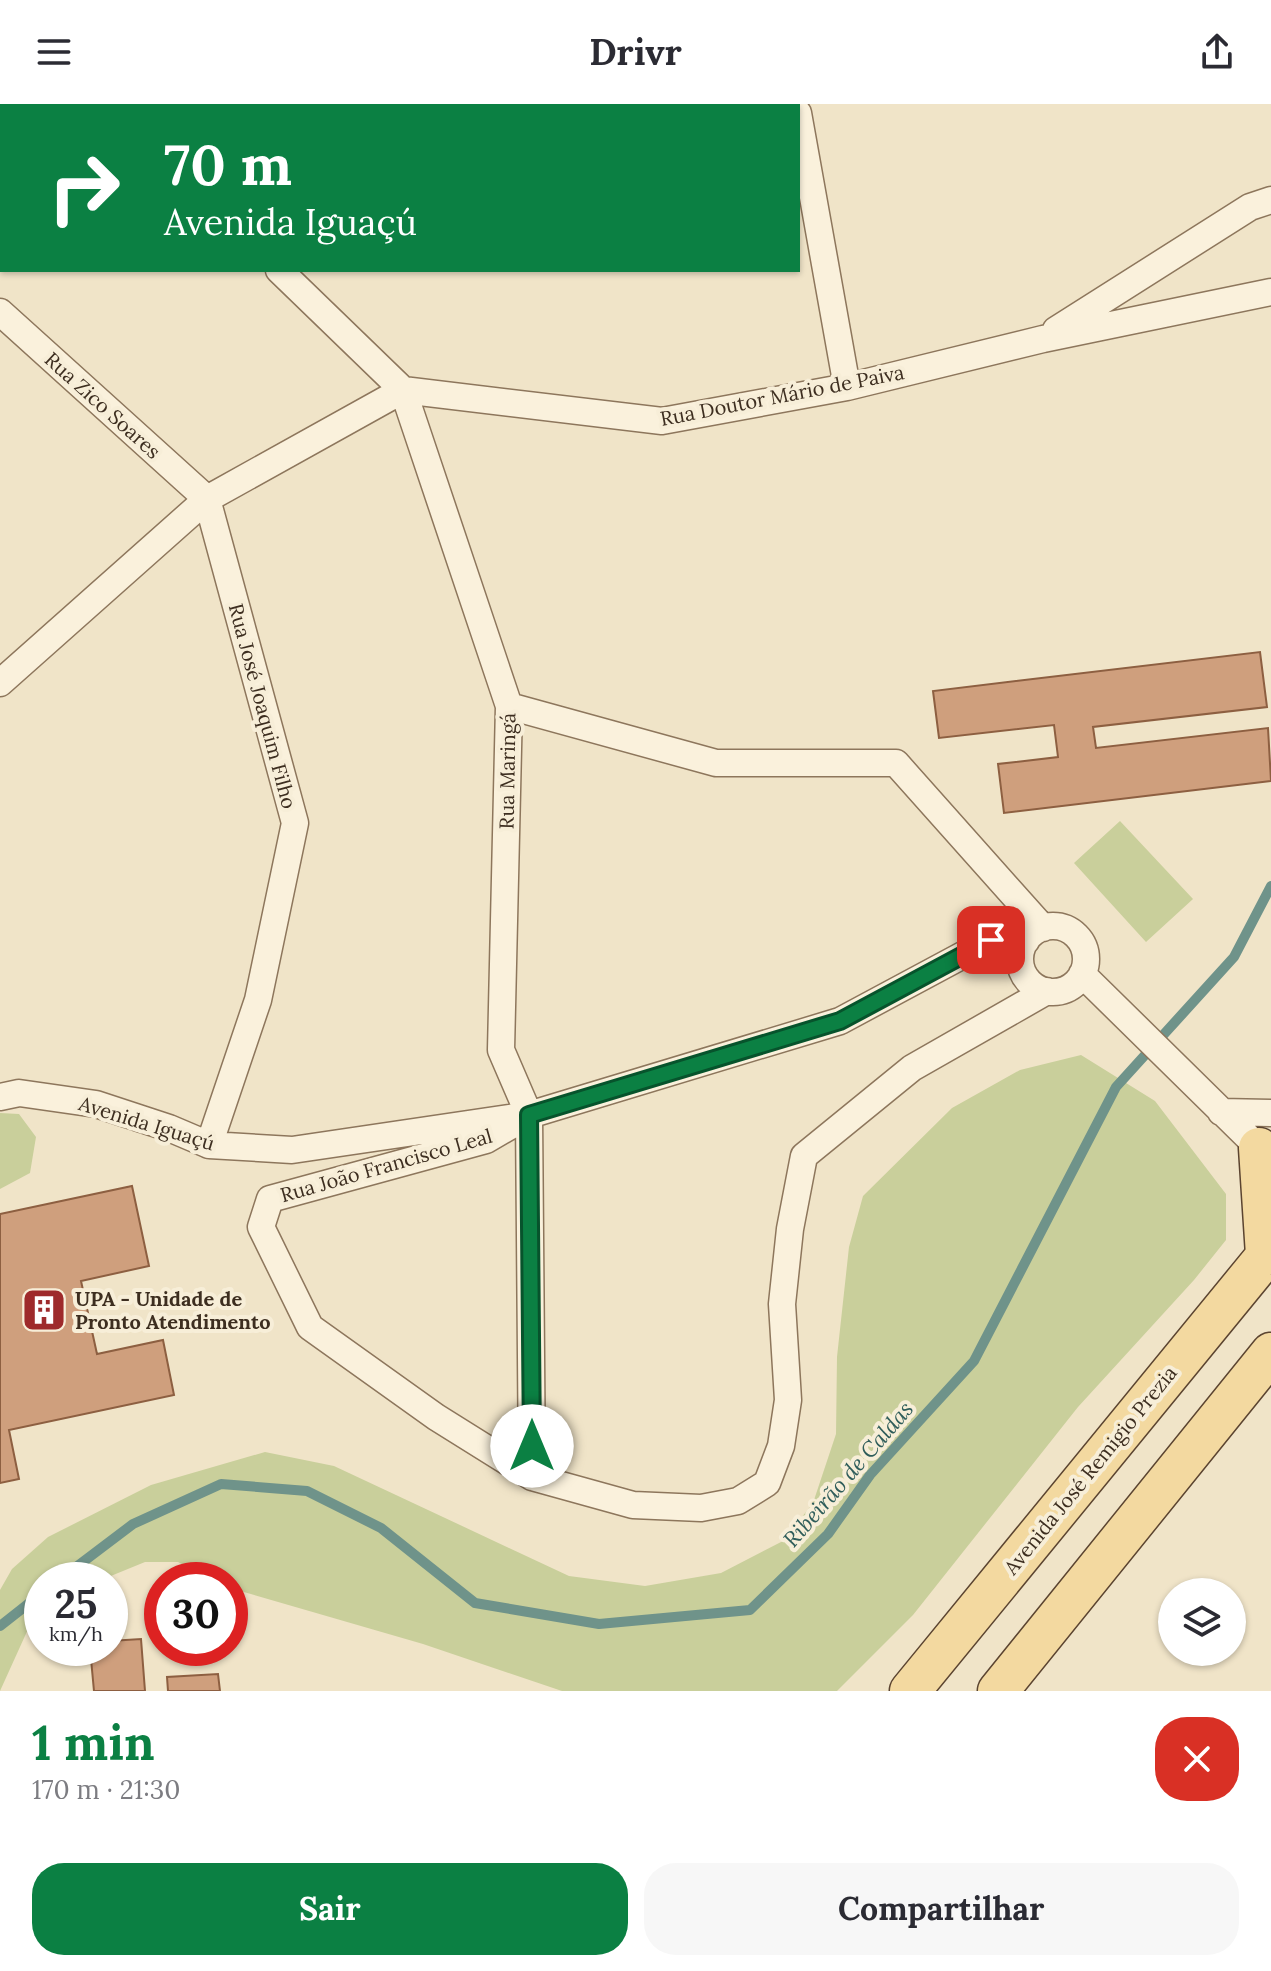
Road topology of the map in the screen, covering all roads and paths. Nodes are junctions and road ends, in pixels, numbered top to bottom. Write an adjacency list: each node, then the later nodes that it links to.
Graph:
1 (800, 124): 7 (street)
2 (1271, 200): 6 (street)
3 (281, 272): 8 (street)
4 (1271, 292): 6 (street, Rua Doutor Mário de Paiva)
5 (0, 312): 9 (street, Rua Zico Soares)
6 (1043, 339): 7 (street, Rua Doutor Mário de Paiva)
7 (847, 387): 8 (street, Rua Doutor Mário de Paiva)
8 (403, 390): 9 (street); 11 (street, Rua Maringá)
9 (207, 499): 10 (street); 19 (street, Rua José Joaquim Filho)
10 (0, 683)
11 (509, 706): 12 (street); 17 (street, Rua Maringá)
12 (1034, 934): 13 (street); 14 (street); 17 (street, Avenida Iguaçú)
13 (1082, 974): 14 (street); 16 (street)
14 (1047, 991): 22 (street, Rua João Francisco Leal)
15 (0, 1097): 19 (street, Avenida Iguaçú)
16 (1221, 1112): 18 (street); 18 (street)
17 (529, 1115): 19 (street, Avenida Iguaçú); 22 (street); 22 (street, Rua João Francisco Leal)
18 (1267, 1138): 20 (main road)
19 (209, 1145)
20 (1269, 1253): 23 (main road, Avenida José Remigio Prezia)
21 (1271, 1353): 24 (main road)
22 (532, 1477)
23 (910, 1691)
24 (998, 1691)

